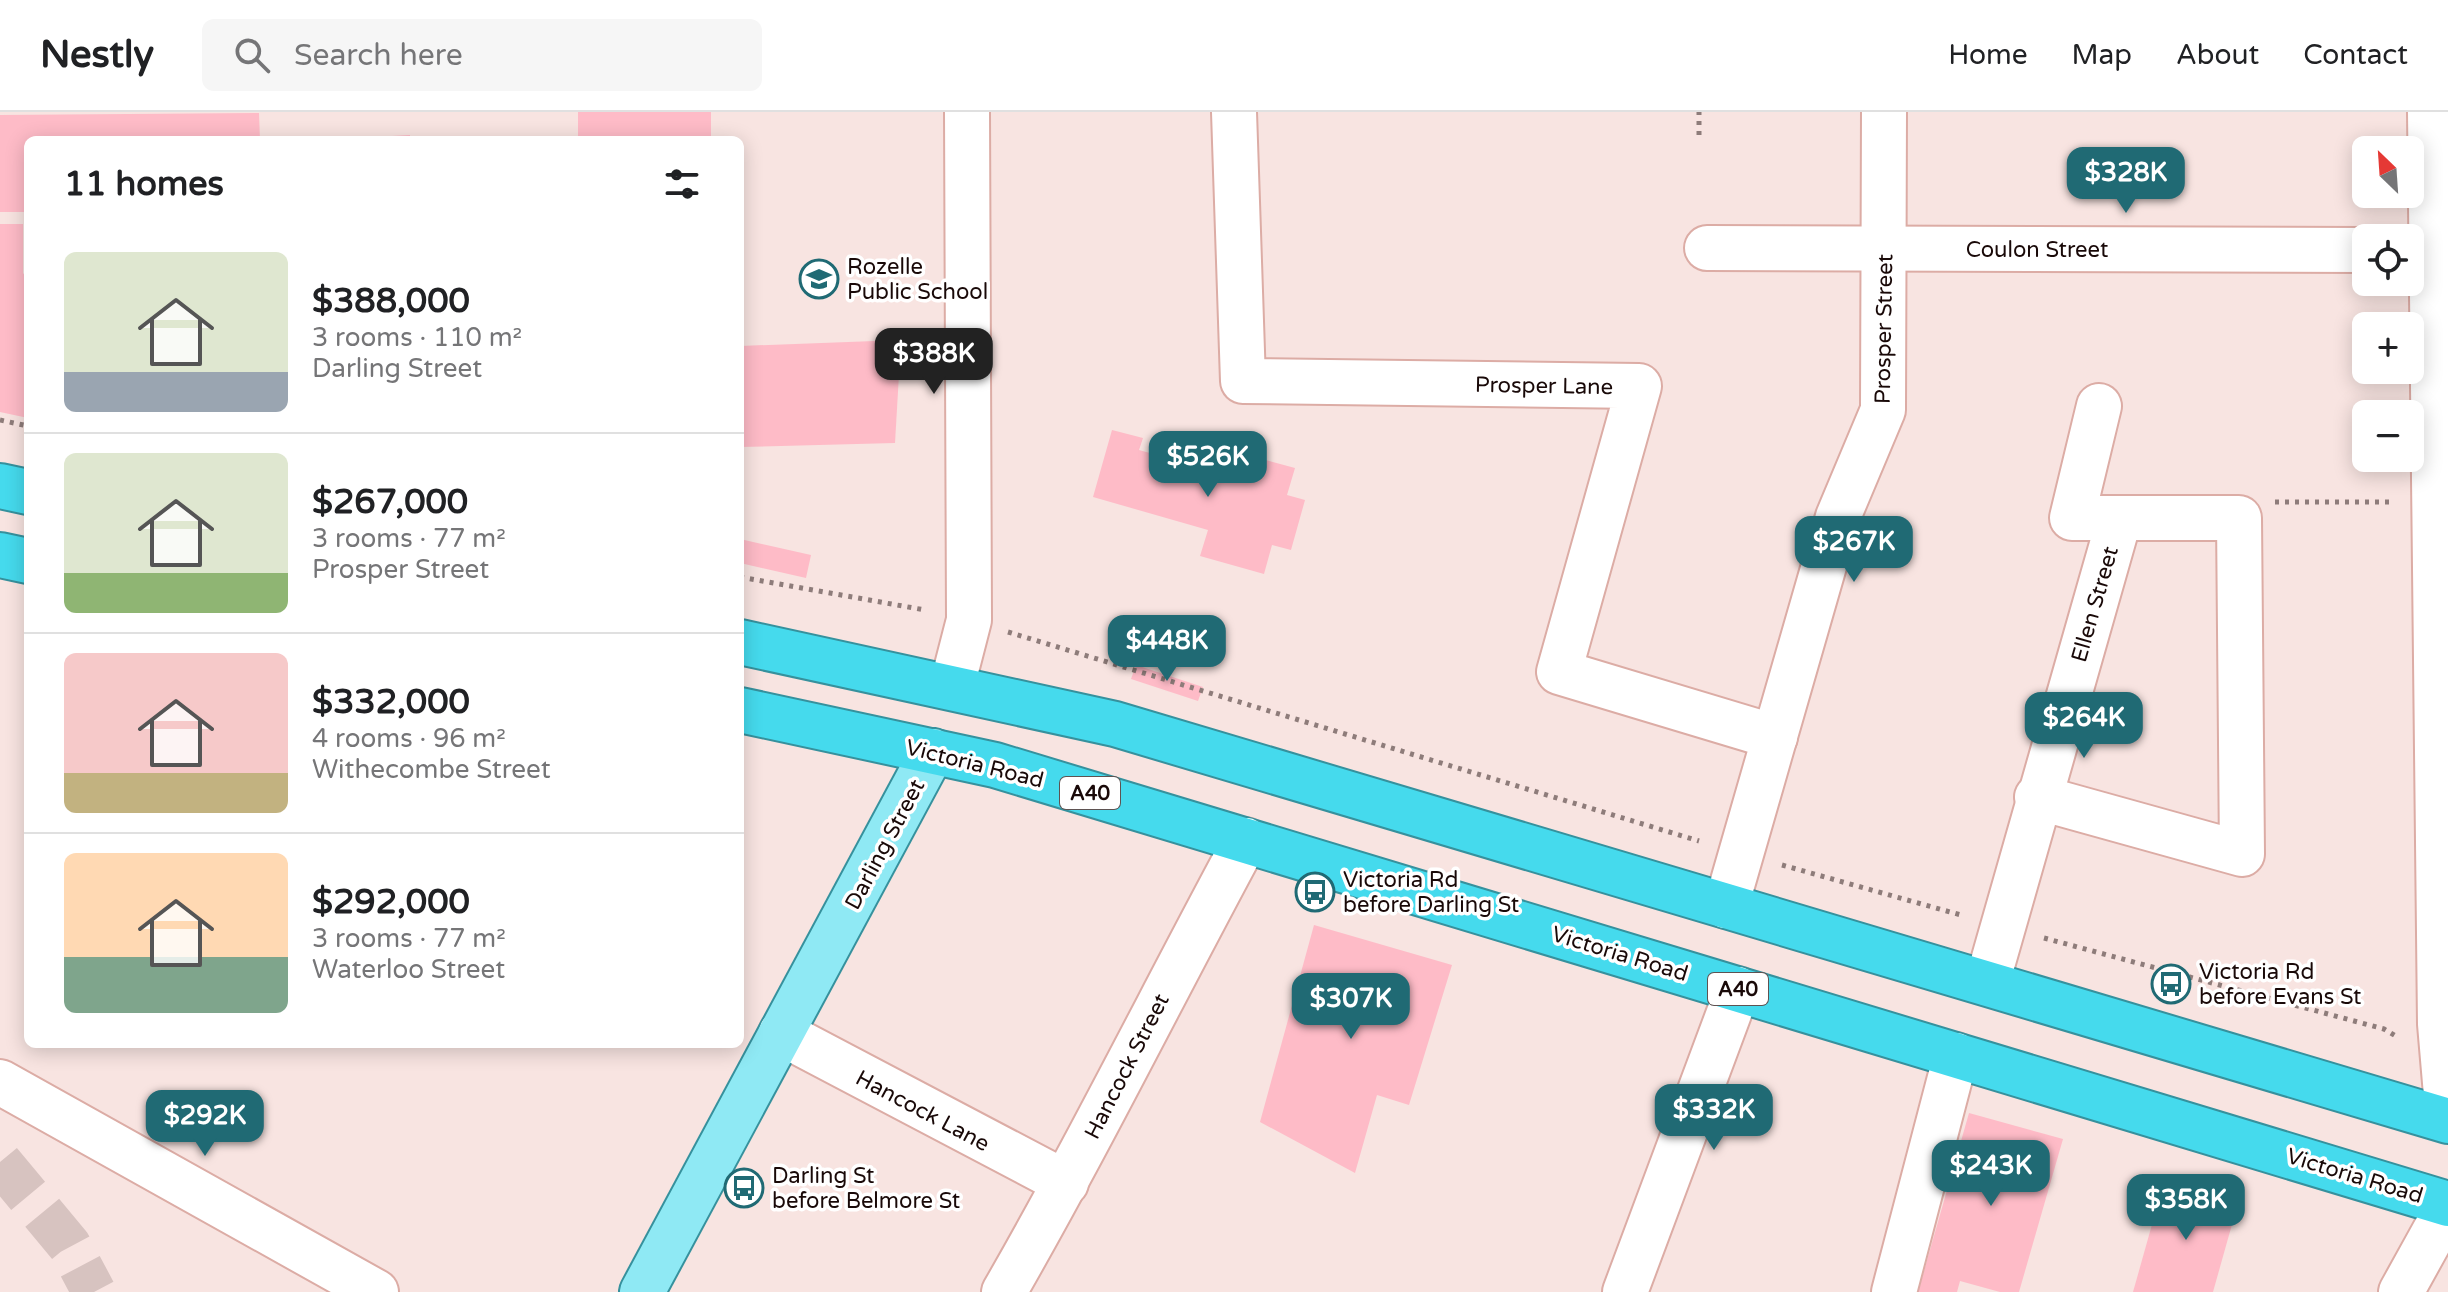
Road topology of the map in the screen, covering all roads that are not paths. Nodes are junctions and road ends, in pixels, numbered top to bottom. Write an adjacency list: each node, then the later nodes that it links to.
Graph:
1 (967, 112): 18 (street, Darling Street)
2 (1234, 112): 20 (street, Prosper Lane)
3 (1884, 112): 7 (street, Prosper Street)
4 (2430, 112): 5 (street)
5 (2423, 224)
6 (1707, 248): 7 (street, Coulon Street)
7 (1886, 248): 8 (street, Coulon Street); 20 (street, Prosper Street)
8 (2352, 250)
9 (2424, 278): 11 (street)
10 (2099, 406): 14 (street, Ellen Street)
11 (2441, 434): 30 (street)
12 (0, 486): 13 (highway)
13 (24, 491)
14 (2119, 520): 22 (street, Ellen Street); 22 (street)
15 (0, 555): 16 (highway)
16 (24, 560)
17 (744, 643): 18 (highway)
18 (952, 686): 21 (highway, Darling Street); 24 (highway)
19 (744, 711): 21 (highway, Victoria Road / A40)
20 (1775, 737): 24 (street, Prosper Street)
21 (933, 751): 23 (highway, Victoria Road / A40); 27 (main road, Darling Street)
22 (2037, 797): 25 (street, Ellen Street)
23 (1246, 840): 26 (highway, Victoria Road / A40); 31 (street, Hancock Street)
24 (1726, 906): 25 (highway)
25 (1987, 983): 30 (highway)
26 (1738, 989): 28 (highway, Victoria Road / A40); 36 (street)
27 (781, 1033): 31 (street, Hancock Lane); 34 (main road, Darling Street)
28 (1956, 1055): 32 (highway, Victoria Road / A40); 37 (street)
29 (0, 1082): 33 (street)
30 (2448, 1119)
31 (1066, 1183): 35 (street, Hancock Street)
32 (2448, 1206): 38 (street)
33 (376, 1292)
34 (642, 1292)
35 (1004, 1292)
36 (1625, 1292)
37 (1894, 1292)
38 (2401, 1292)

